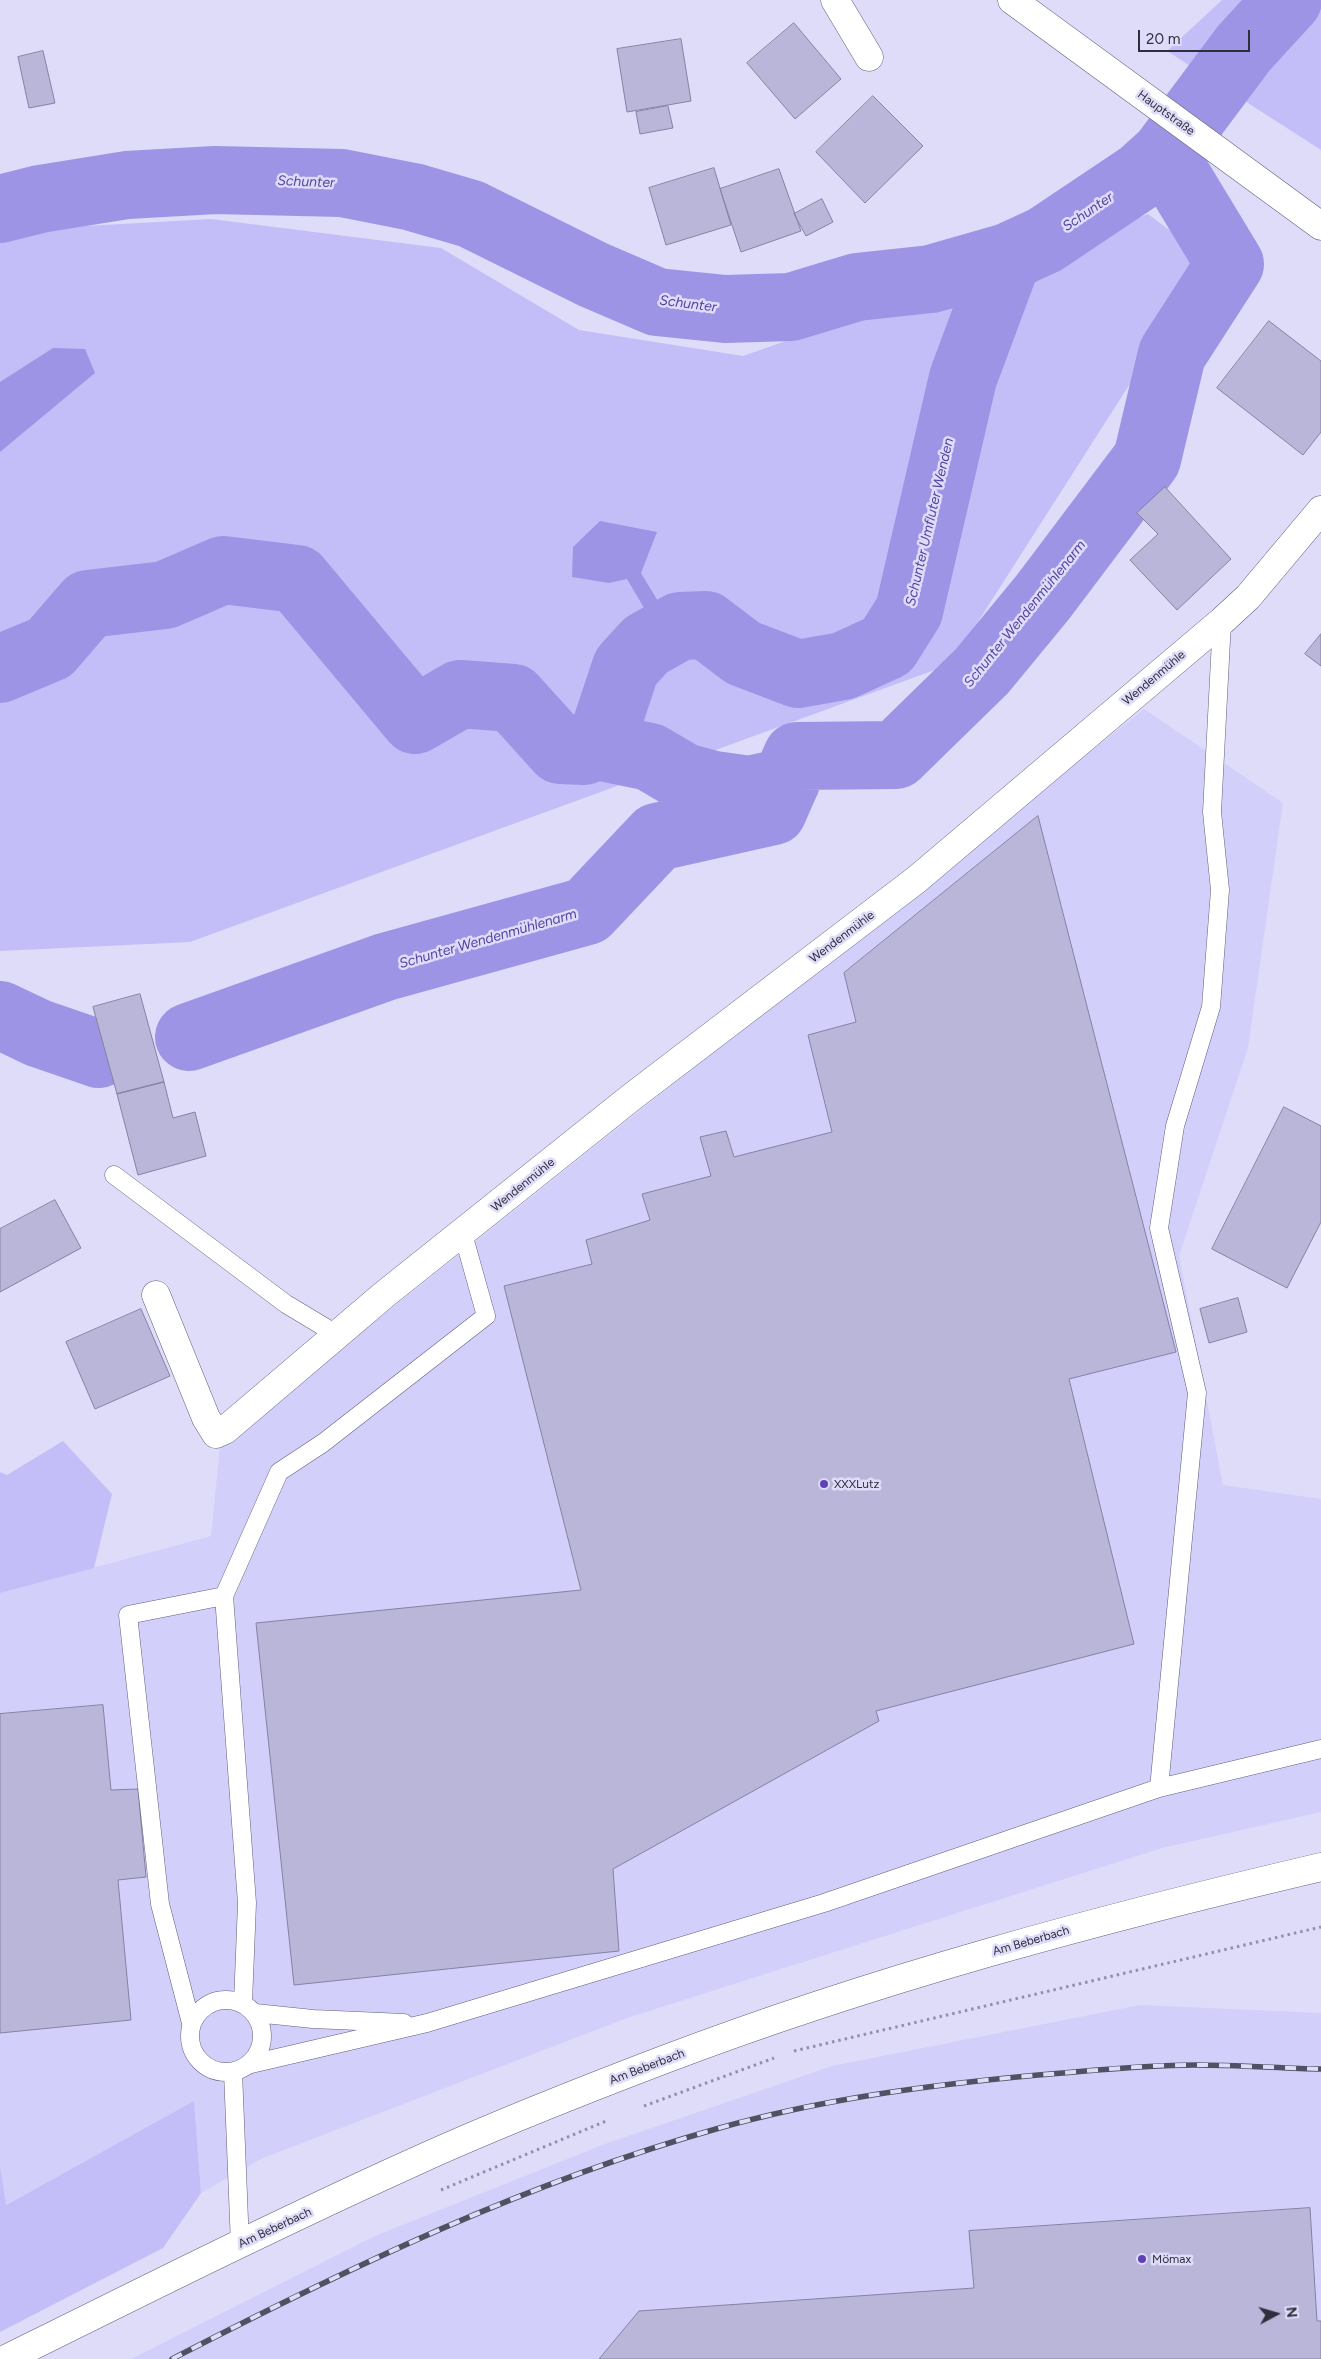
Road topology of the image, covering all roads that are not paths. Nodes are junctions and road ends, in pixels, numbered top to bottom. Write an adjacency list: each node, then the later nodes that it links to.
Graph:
1 (834, 0): 3 (main road)
2 (1012, 0): 4 (main road, Hauptstraße)
3 (869, 56)
4 (1315, 222)
5 (1321, 510): 6 (main road, Wendenmühle)
6 (1222, 621): 8 (main road, Wendenmühle); 13 (lane)
7 (114, 1174): 10 (lane)
8 (462, 1234): 10 (main road, Wendenmühle); 11 (lane)
9 (156, 1295): 10 (main road, Wendenmühle)
10 (336, 1334)
11 (224, 1596): 15 (lane); 16 (lane)
12 (1321, 1749): 13 (lane)
13 (1159, 1788): 17 (lane)
14 (1321, 1867): 20 (main road, Am Beberbach)
15 (249, 2008): 16 (lane); 17 (lane); 18 (lane)
16 (191, 2023): 19 (lane)
17 (427, 2024): 18 (lane)
18 (251, 2064): 19 (lane)
19 (233, 2072): 20 (lane)
20 (240, 2244): 21 (main road, Am Beberbach)
21 (6, 2359)

